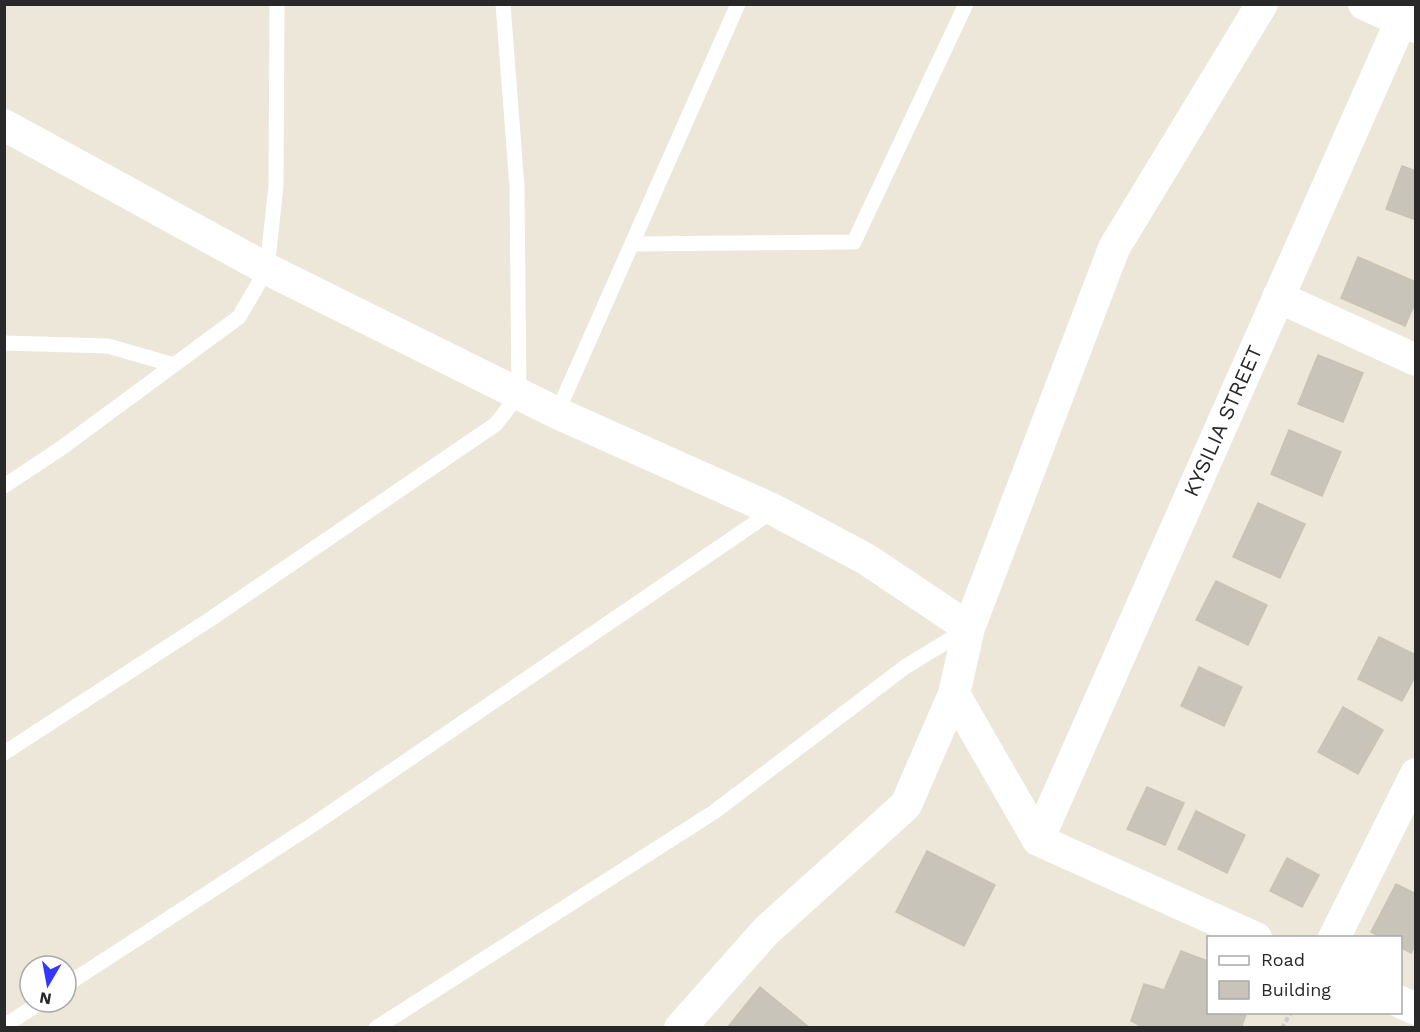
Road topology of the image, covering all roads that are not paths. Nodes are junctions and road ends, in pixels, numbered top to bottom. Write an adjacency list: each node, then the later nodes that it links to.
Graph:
1 (277, 4): 10 (lane)
2 (503, 4): 15 (lane)
3 (738, 4): 9 (lane)
4 (966, 4): 9 (lane)
5 (1262, 4): 19 (street)
6 (1364, 4): 7 (street)
7 (1410, 17): 11 (street, KYSILIA STREET)
8 (4, 124): 10 (street)
9 (633, 244): 16 (lane)
10 (267, 269): 14 (lane); 15 (street)
11 (1278, 297): 13 (street); 23 (street, KYSILIA STREET)
12 (4, 343): 14 (lane)
13 (1416, 360)
14 (174, 365): 17 (lane)
15 (519, 394): 16 (street); 21 (lane)
16 (557, 413): 18 (street)
17 (4, 486)
18 (774, 510): 19 (street); 26 (lane)
19 (969, 628): 20 (street); 31 (lane)
20 (954, 694): 23 (street); 32 (street)
21 (4, 753)
22 (1416, 774): 25 (street)
23 (1038, 840): 24 (street)
24 (1252, 936)
25 (1335, 936)
26 (78, 978)
27 (1402, 1002): 28 (street)
28 (1416, 1009)
29 (22, 1014): 30 (lane)
30 (4, 1026)
31 (376, 1028)
32 (680, 1028)

